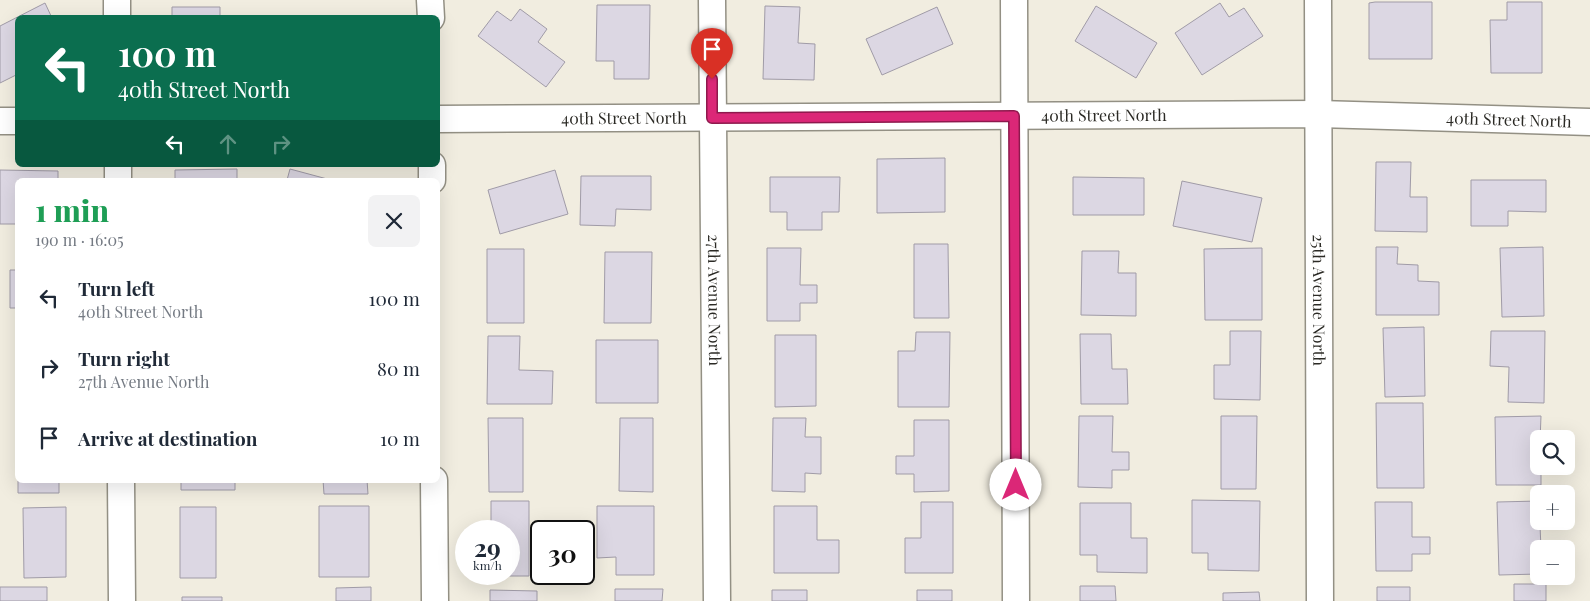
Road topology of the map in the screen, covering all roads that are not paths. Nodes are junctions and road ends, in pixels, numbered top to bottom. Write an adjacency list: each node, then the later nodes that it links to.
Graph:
1 (117, 0): 6 (street)
2 (430, 0): 7 (street)
3 (712, 0): 10 (street, 27th Avenue North)
4 (1014, 0): 9 (street)
5 (1318, 0): 8 (street, 25th Avenue North)
6 (117, 15)
7 (431, 15)
8 (1319, 114): 9 (street, 40th Street North); 14 (street, 40th Street North); 21 (street, 25th Avenue North)
9 (1014, 116): 10 (street, 40th Street North); 20 (street)
10 (712, 118): 11 (street, 40th Street North); 19 (street, 27th Avenue North)
11 (440, 120)
12 (0, 121): 13 (street)
13 (15, 121)
14 (1590, 122)
15 (121, 483): 17 (street)
16 (434, 483): 18 (street)
17 (122, 601)
18 (435, 601)
19 (717, 601)
20 (1016, 601)
21 (1320, 601)

